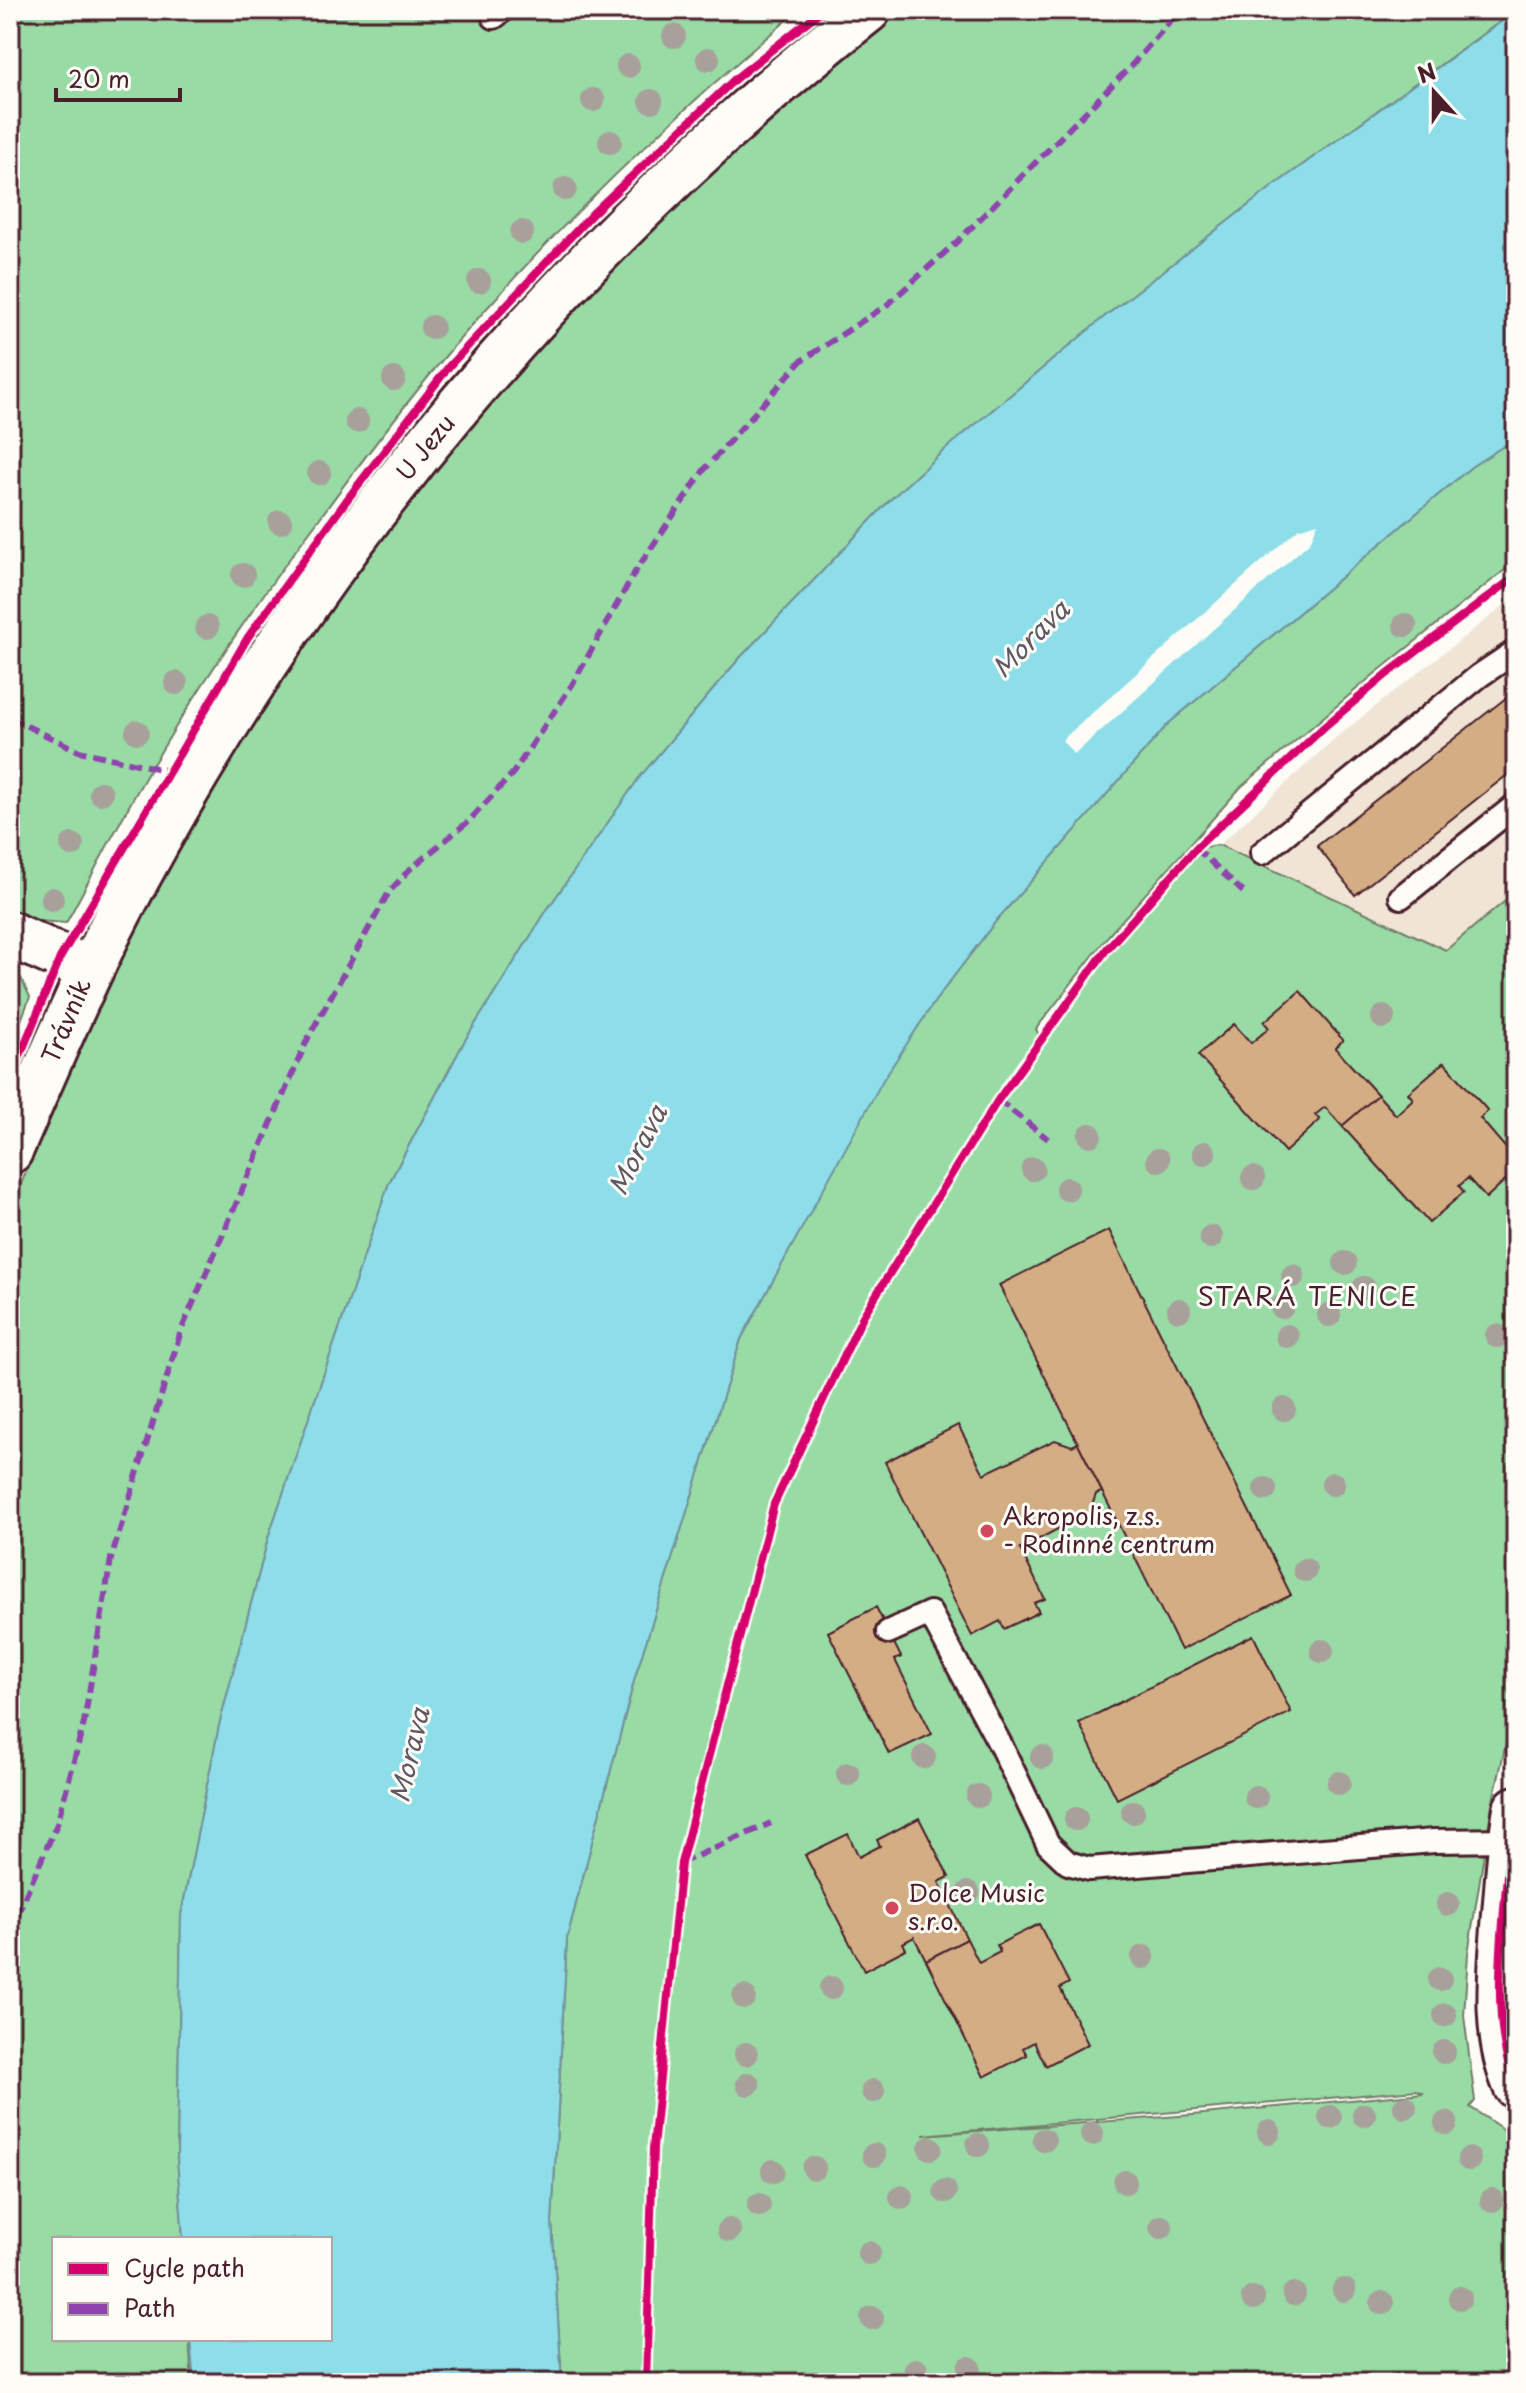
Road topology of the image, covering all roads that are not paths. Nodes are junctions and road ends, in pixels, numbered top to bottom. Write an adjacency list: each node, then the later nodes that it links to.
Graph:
1 (868, 10): 7 (street, U Jezu)
2 (1516, 651): 4 (lane)
3 (1516, 805): 5 (lane)
4 (1262, 853)
5 (1401, 897)
6 (10, 934): 7 (street, Trávník)
7 (90, 970): 8 (street, Trávník)
8 (10, 1151)
9 (888, 1632): 10 (lane)
10 (1513, 1824): 11 (street)
11 (1516, 2086)

